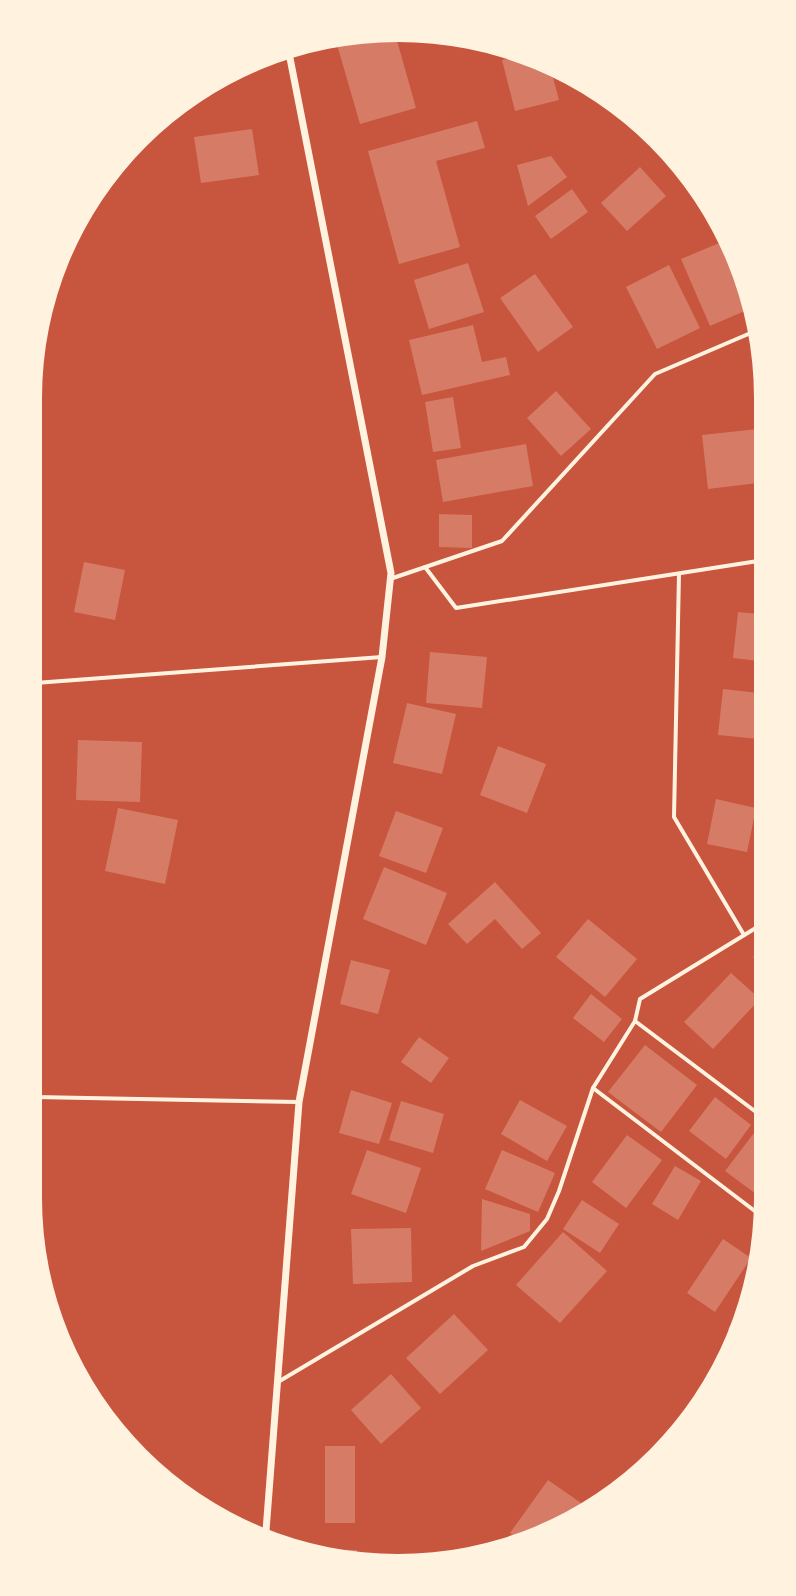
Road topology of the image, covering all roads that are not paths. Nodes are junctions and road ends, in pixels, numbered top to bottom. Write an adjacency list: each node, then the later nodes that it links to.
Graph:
1 (290, 59): 6 (street)
2 (748, 334): 4 (street)
3 (754, 562): 5 (street)
4 (425, 567): 5 (street); 6 (street)
5 (679, 574): 10 (street)
6 (390, 579): 7 (street)
7 (382, 657): 8 (street); 14 (street)
8 (42, 683)
9 (754, 929): 10 (street)
10 (744, 936): 11 (street)
11 (635, 1021): 12 (street); 15 (street)
12 (593, 1088): 16 (street); 17 (street)
13 (42, 1097): 14 (street)
14 (299, 1102): 17 (street)
15 (754, 1110)
16 (753, 1210)
17 (277, 1382): 18 (street)
18 (266, 1529)

